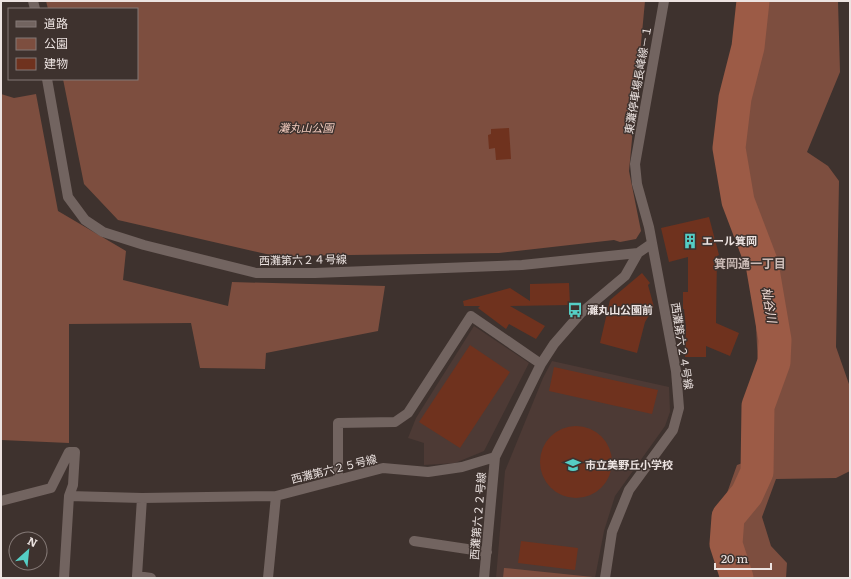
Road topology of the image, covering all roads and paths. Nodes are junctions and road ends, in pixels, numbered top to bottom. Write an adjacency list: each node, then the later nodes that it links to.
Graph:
1 (664, 1): 3 (street, 東灘停車場長峰線－１)
2 (47, 80): 5 (street, 西灘第六２４号線)
3 (635, 164): 4 (street, 西灘第六２４号線)
4 (651, 244): 5 (street, 西灘第六２４号線); 19 (street, 西灘第六２４号線)
5 (638, 253): 6 (street)
6 (541, 364): 7 (street); 8 (street)
7 (495, 457): 8 (street, 西灘第六２５号線); 14 (street, 西灘第六２２号線)
8 (338, 480): 10 (street, 西灘第六２５号線)
9 (69, 496): 11 (street, 西灘第六２５号線); 12 (street); 15 (street)
10 (276, 496): 11 (street, 西灘第六２５号線); 17 (street)
11 (142, 498): 16 (street)
12 (1, 500)
13 (414, 541): 14 (street)
14 (487, 552): 18 (street, 西灘第六２２号線)
15 (64, 578)
16 (151, 578)
17 (268, 578)
18 (484, 578)
19 (605, 578)

